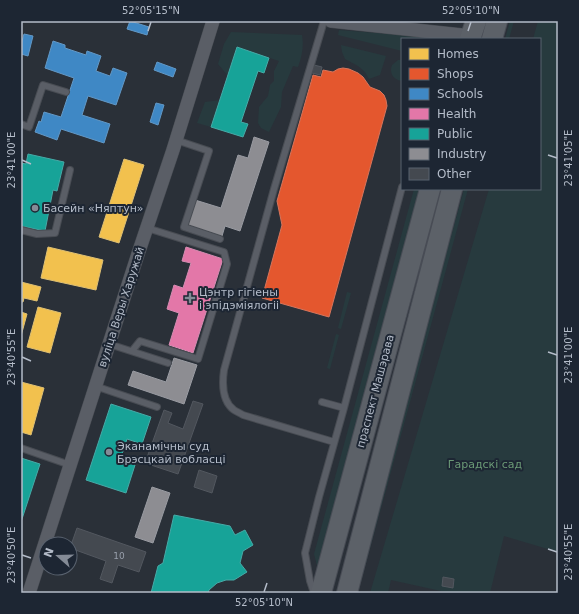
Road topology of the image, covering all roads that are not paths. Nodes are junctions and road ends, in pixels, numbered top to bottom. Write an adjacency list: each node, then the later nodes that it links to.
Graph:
1 (213, 21): 9 (street, вуліца Веры Харужай)
2 (324, 21): 26 (lane)
3 (331, 21): 5 (street)
4 (497, 21): 6 (main road)
5 (473, 32)
6 (492, 38)
7 (66, 92): 8 (lane)
8 (21, 124)
9 (176, 140): 14 (street, вуліца Веры Харужай); 16 (lane)
10 (70, 170): 15 (lane)
11 (401, 190): 25 (lane)
12 (430, 190): 17 (main road, праспект Машэрава)
13 (452, 190): 18 (main road)
14 (147, 228): 19 (street, вуліца Веры Харужай); 20 (lane)
15 (21, 230)
16 (220, 239)
17 (394, 321): 18 (main road); 31 (main road, праспект Машэрава)
18 (415, 331): 32 (main road)
19 (109, 344): 20 (lane); 22 (street, вуліца Веры Харужай)
20 (132, 351): 21 (lane)
21 (168, 363)
22 (95, 386): 24 (lane); 28 (street, вуліца Веры Харужай)
23 (322, 402): 25 (lane)
24 (157, 407)
25 (344, 408): 26 (lane)
26 (334, 442): 30 (lane)
27 (21, 448): 28 (lane)
28 (70, 465): 29 (street, вуліца Веры Харужай)
29 (29, 593)
30 (314, 593)
31 (321, 593)
32 (347, 593)

